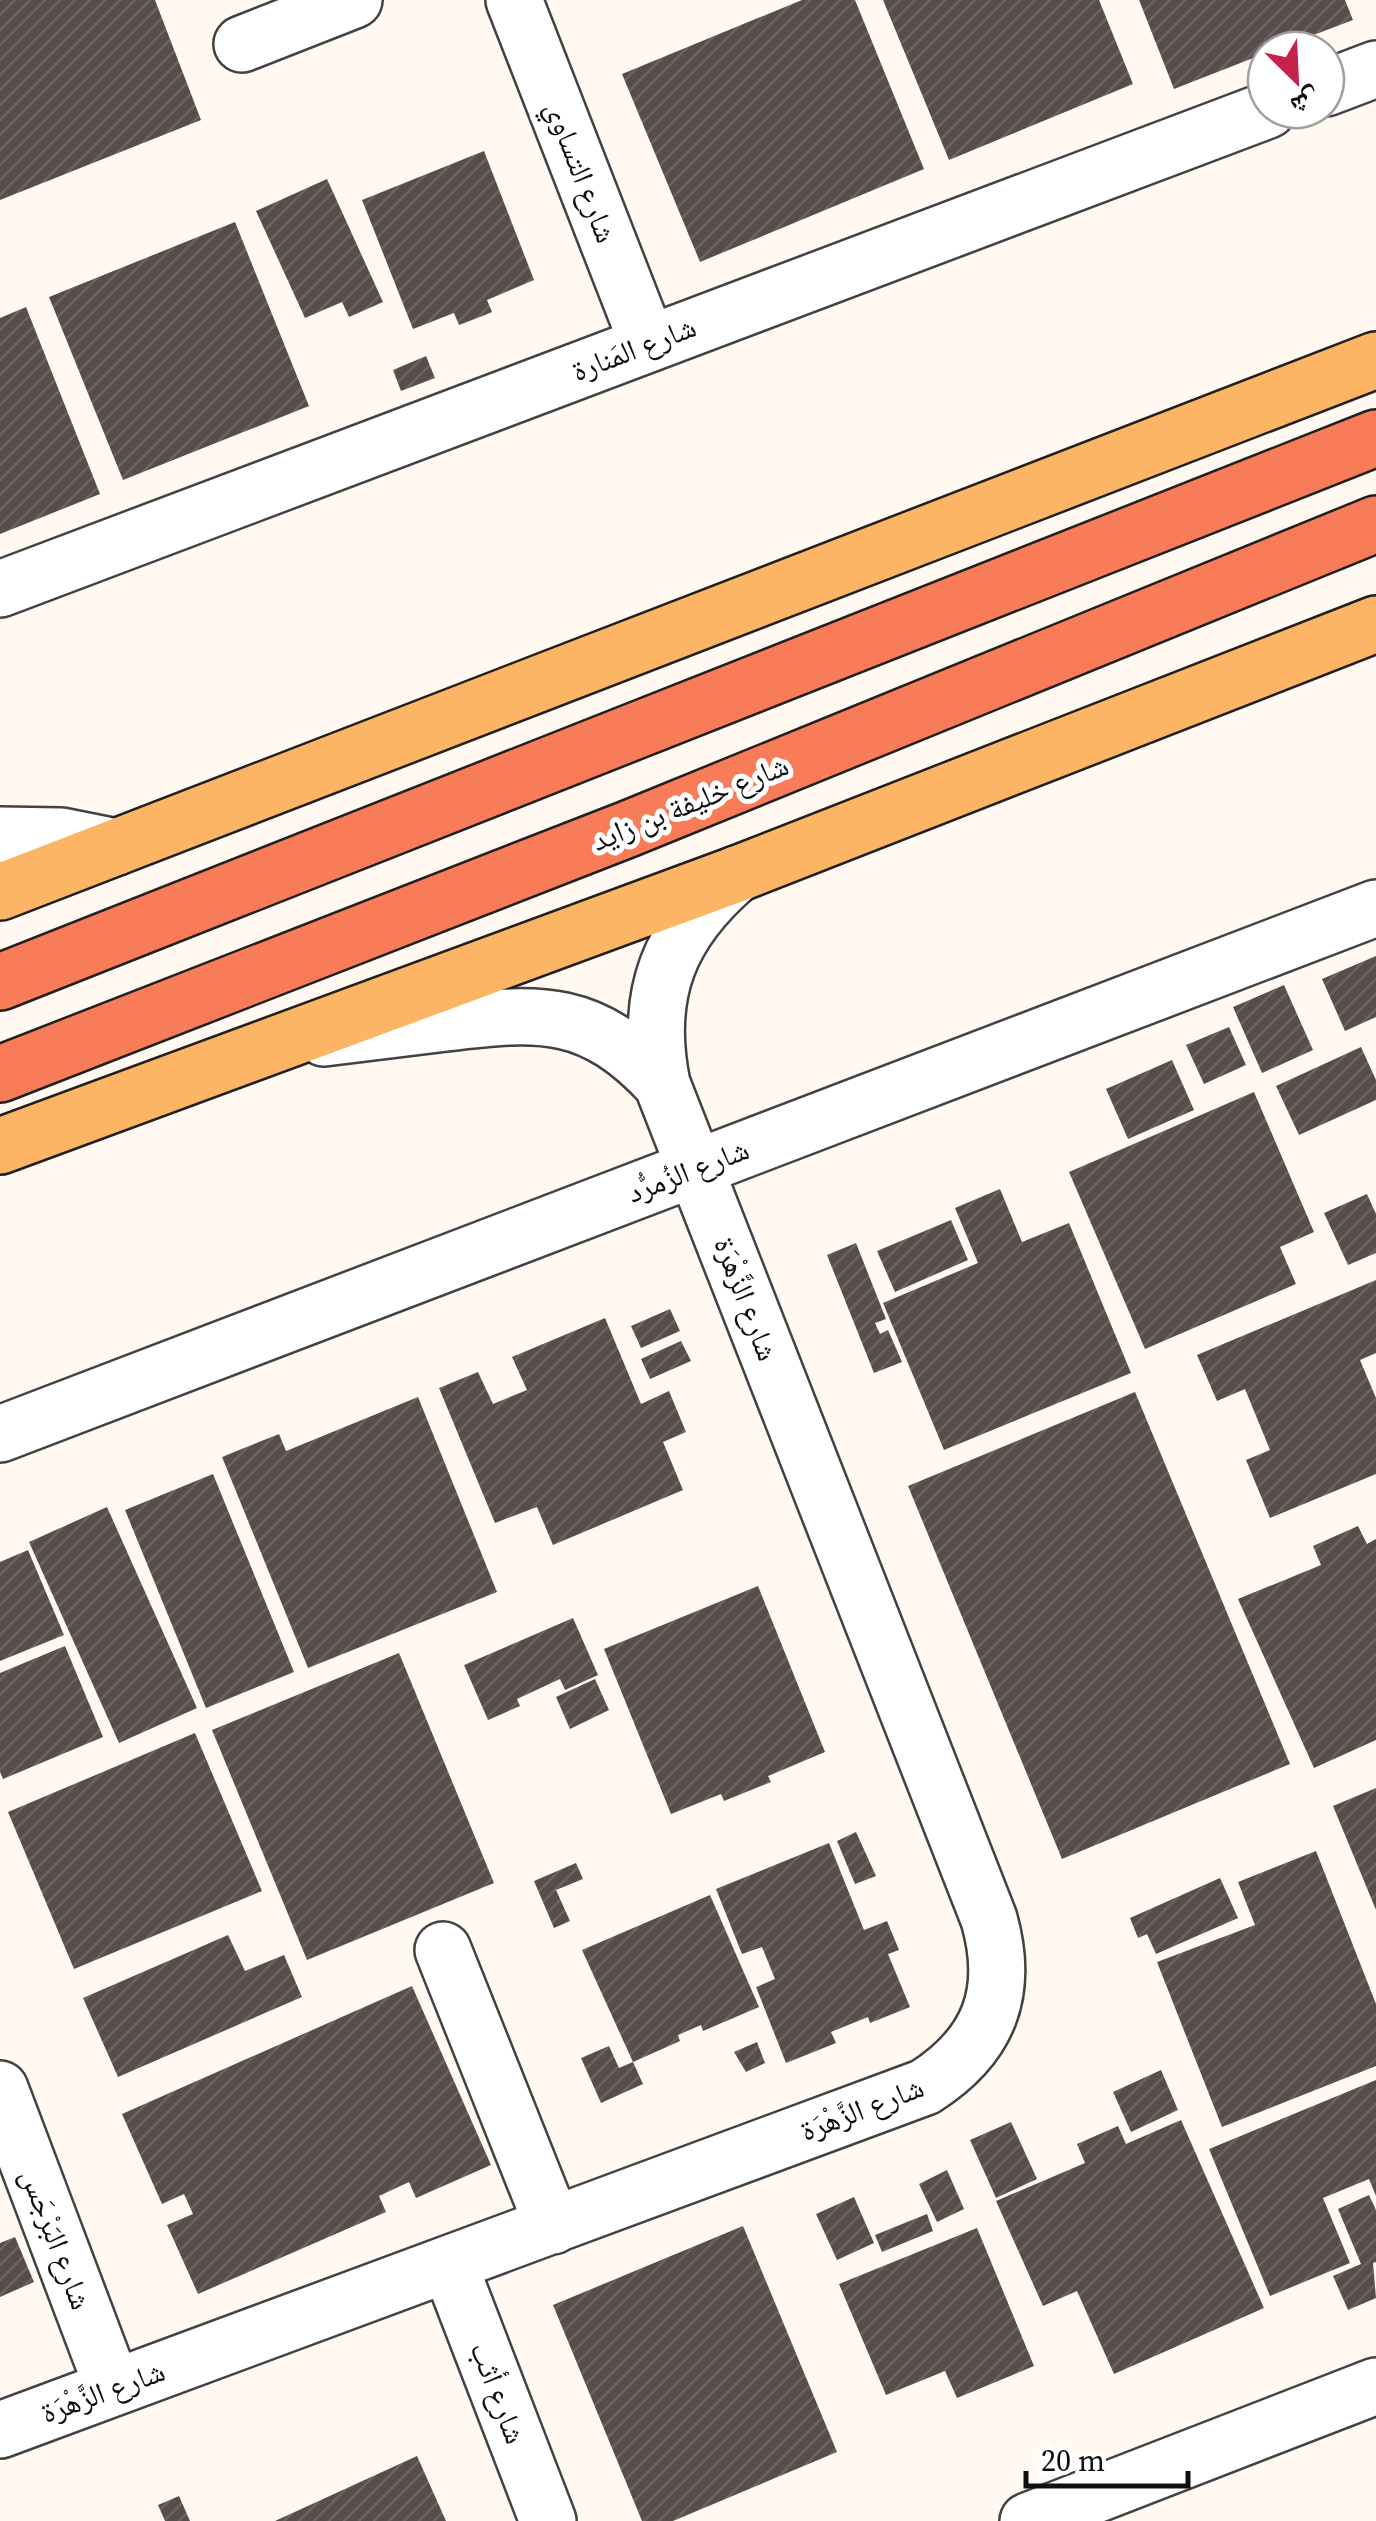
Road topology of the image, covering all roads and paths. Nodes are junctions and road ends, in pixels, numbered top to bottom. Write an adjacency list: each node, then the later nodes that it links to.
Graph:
1 (354, 0): 3 (street)
2 (514, 0): 7 (street, شارع التساوي)
3 (242, 44)
4 (1376, 69): 5 (street)
5 (1346, 80)
6 (1246, 118): 7 (street, شارع المَنارة)
7 (648, 344): 11 (street, شارع المَنارة)
8 (1376, 360): 14 (main road)
9 (1376, 438): 18 (highway)
10 (1376, 524): 20 (highway, شارع خليفة بن زايد)
11 (0, 589)
12 (1376, 624): 15 (main road)
13 (0, 834): 14 (street)
14 (116, 847): 16 (main road)
15 (736, 874): 19 (main road); 21 (street, شارع الزَّهْرَة)
16 (0, 892)
17 (1376, 908): 23 (street, شارع الزُمرُّد)
18 (0, 982)
19 (281, 1044): 21 (street, شارع الزَّهْرَة); 22 (main road)
20 (0, 1074)
21 (662, 1084): 23 (street, شارع الزَّهْرَة)
22 (0, 1146)
23 (694, 1169): 24 (street, شارع الزُمرُّد); 27 (street, شارع الزَّهْرَة)
24 (0, 1434)
25 (444, 1950): 27 (street)
26 (0, 2089): 30 (street, شارع البَرْجَس)
27 (552, 2226): 28 (street, شارع الزَّهْرَة)
28 (448, 2264): 30 (street, شارع الزَّهْرَة); 32 (street, شارع أثب)
29 (1376, 2386): 33 (street)
30 (113, 2388): 31 (street, شارع الزَّهْرَة)
31 (0, 2430)
32 (548, 2521)
33 (1028, 2521)

